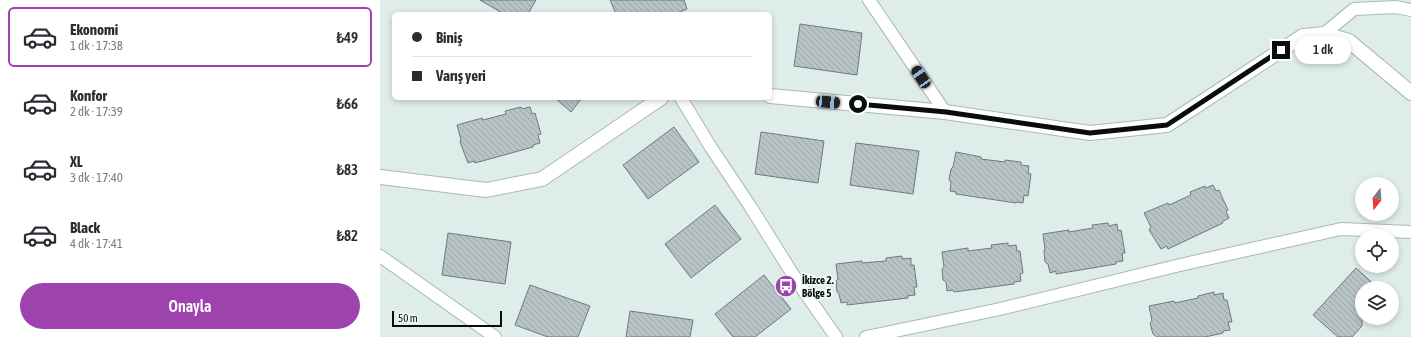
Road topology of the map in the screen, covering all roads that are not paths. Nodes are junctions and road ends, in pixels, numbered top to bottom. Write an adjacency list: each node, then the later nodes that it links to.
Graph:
1 (868, 0): 8 (street)
2 (1411, 10): 3 (street)
3 (1324, 34): 4 (street); 8 (street)
4 (1411, 94)
5 (772, 96): 8 (street)
6 (658, 100): 9 (street)
7 (682, 100): 13 (street)
8 (946, 112)
9 (380, 177)
10 (1411, 232): 14 (street)
11 (380, 256): 12 (street)
12 (495, 337)
13 (836, 337)
14 (866, 337)

